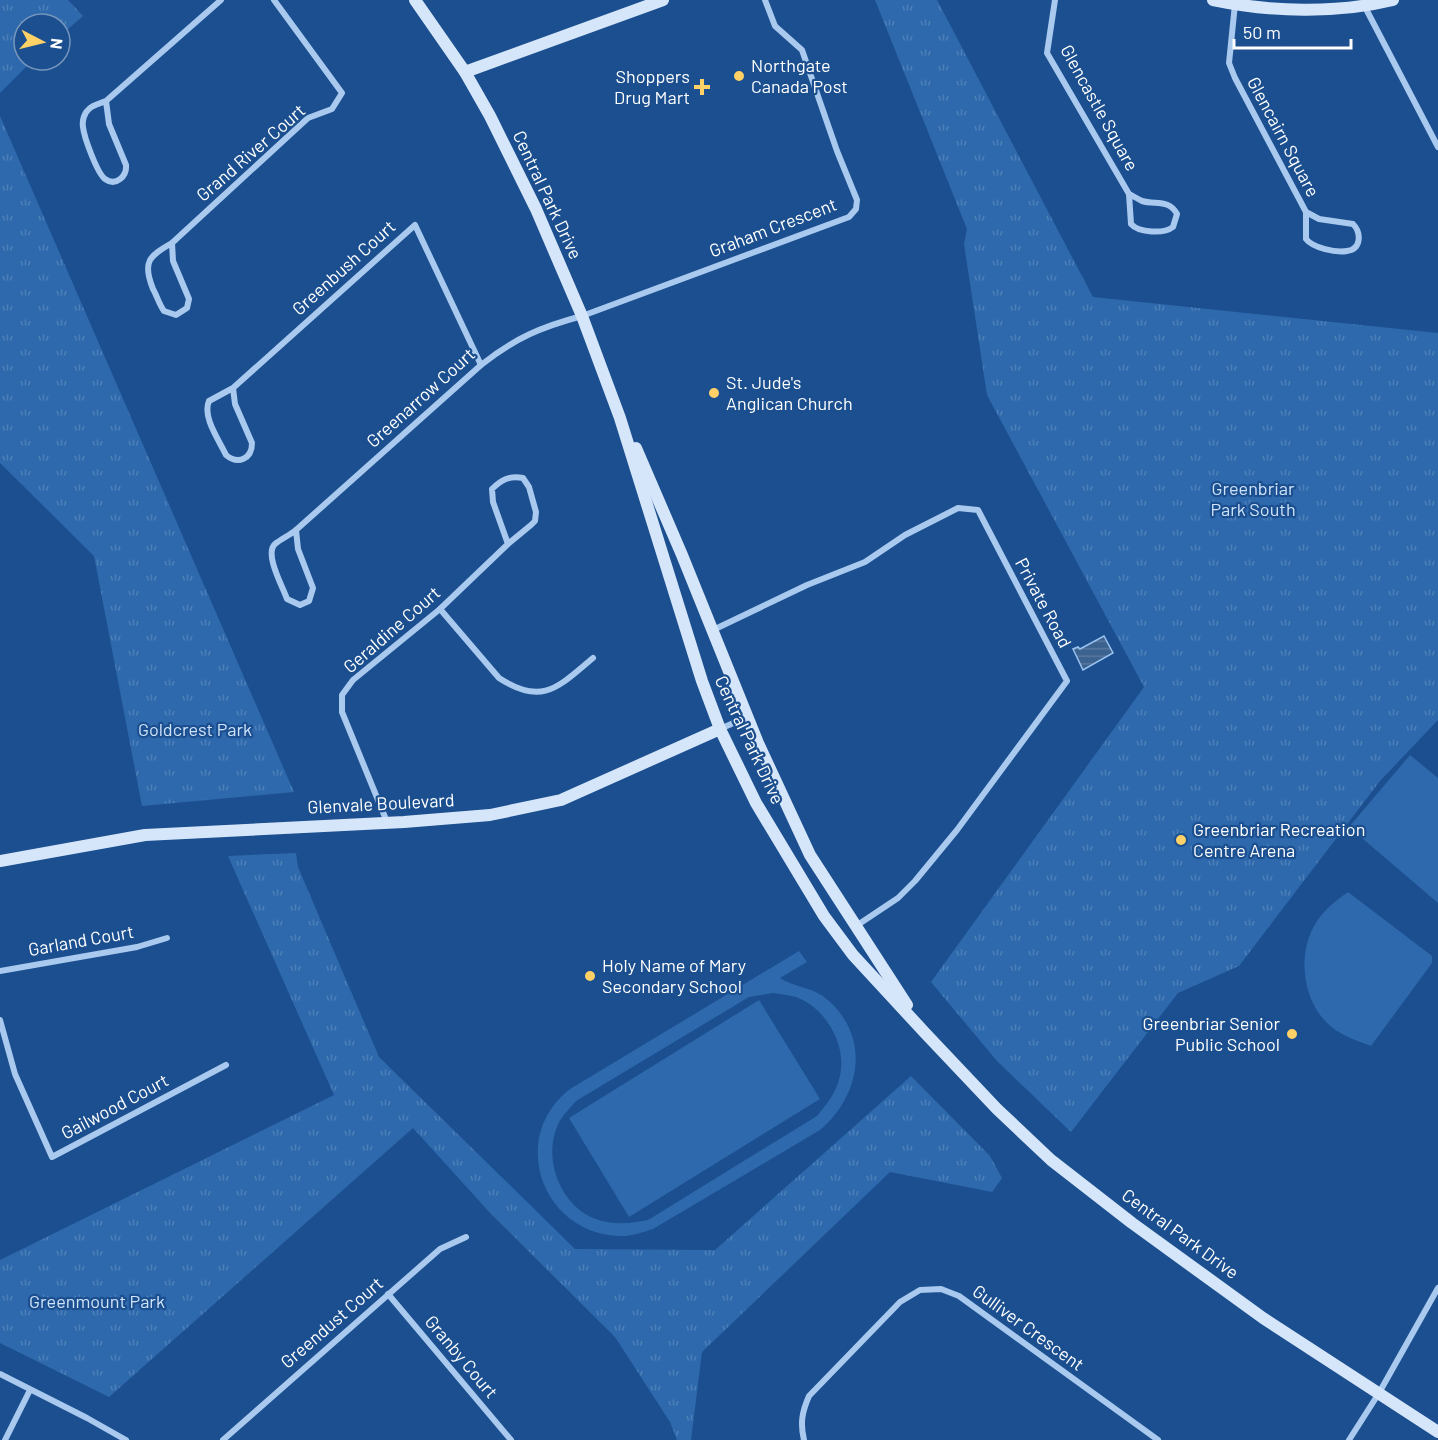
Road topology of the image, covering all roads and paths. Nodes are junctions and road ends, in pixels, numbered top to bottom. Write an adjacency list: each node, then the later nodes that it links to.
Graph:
1 (221, 0): 12 (street)
2 (274, 0): 16 (street, Grand River Court)
3 (415, 0): 11 (street, Central Park Drive)
4 (663, 0): 11 (street)
5 (765, 0): 17 (street, Graham Crescent)
6 (1055, 0): 14 (street, Glencastle Square)
7 (1213, 0): 9 (street)
8 (1394, 0): 10 (street)
9 (1234, 4): 10 (street); 15 (street, Glencairn Square)
10 (1365, 7): 13 (street)
11 (465, 72): 17 (street, Central Park Drive)
12 (106, 101): 12 (street)
13 (1438, 147)
14 (1129, 194): 14 (street, Glencastle Square)
15 (1306, 212): 15 (street, Glencairn Square)
16 (172, 243): 16 (street, Grand River Court)
17 (582, 316): 18 (street, Greenarrow Court); 20 (street, Central Park Drive)
18 (481, 365): 19 (street, Greenbush Court); 21 (street, Greenarrow Court)
19 (233, 388): 19 (street, Greenbush Court)
20 (620, 418): 24 (street, Central Park Drive); 27 (street, Central Park Drive)
21 (296, 530): 21 (street, Greenarrow Court)
22 (508, 544): 22 (street, Geraldine Court); 23 (street, Geraldine Court)
23 (440, 609): 25 (street); 28 (street, Geraldine Court)
24 (713, 630): 26 (street, Central Park Drive); 30 (street, Private Road)
25 (593, 658)
26 (747, 717): 27 (street, Glenvale Boulevard); 30 (street, Central Park Drive)
27 (720, 729): 28 (street, Glenvale Boulevard); 34 (street, Central Park Drive)
28 (387, 822): 29 (street, Glenvale Boulevard)
29 (0, 861)
30 (856, 926): 34 (street, Central Park Drive)
31 (167, 938): 32 (street, Garland Court)
32 (0, 970)
33 (0, 1020): 35 (street, Gailwood Court)
34 (926, 1034): 41 (street, Central Park Drive)
35 (226, 1065)
36 (466, 1237): 38 (street, Greendust Court)
37 (1438, 1288): 41 (street)
38 (388, 1294): 45 (street, Greendust Court); 46 (street, Granby Court)
39 (0, 1374): 40 (street)
40 (30, 1390): 43 (street); 44 (street)
41 (1379, 1394): 42 (street, Central Park Drive); 49 (street)
42 (1438, 1432)
43 (6, 1440)
44 (126, 1440)
45 (223, 1440)
46 (511, 1440)
47 (804, 1440): 48 (street, Gulliver Crescent)
48 (1158, 1440)
49 (1349, 1440)

